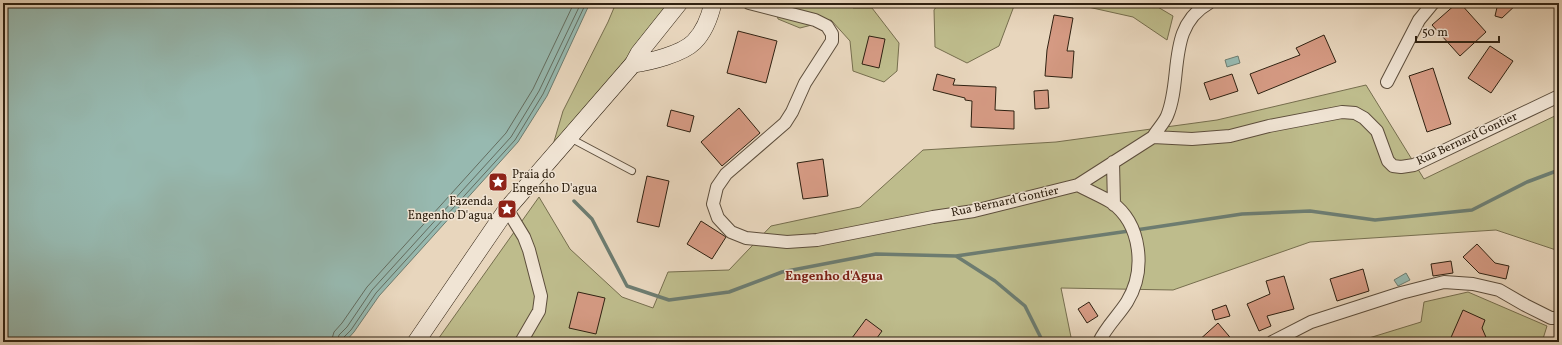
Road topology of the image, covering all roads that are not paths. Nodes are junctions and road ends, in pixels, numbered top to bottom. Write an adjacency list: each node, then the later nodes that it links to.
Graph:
1 (680, 3): 6 (main road)
2 (713, 3): 7 (main road)
3 (749, 3): 15 (street, Rua Bernard Gontier)
4 (1209, 3): 11 (street)
5 (1433, 3): 9 (street)
6 (656, 34): 7 (main road); 8 (main road)
7 (671, 54): 8 (main road)
8 (633, 64): 12 (main road)
9 (1387, 82)
10 (1559, 96): 11 (street, Rua Bernard Gontier)
11 (1153, 137): 13 (street, Rua Bernard Gontier)
12 (569, 138): 14 (lane); 17 (main road)
13 (1113, 162): 15 (street, Rua Bernard Gontier); 16 (street)
14 (632, 171)
15 (1078, 185): 16 (street)
16 (1114, 205): 21 (street)
17 (507, 209): 19 (main road); 20 (street)
18 (1559, 318): 22 (street)
19 (416, 342)
20 (521, 342)
21 (1099, 342)
22 (1272, 342)

